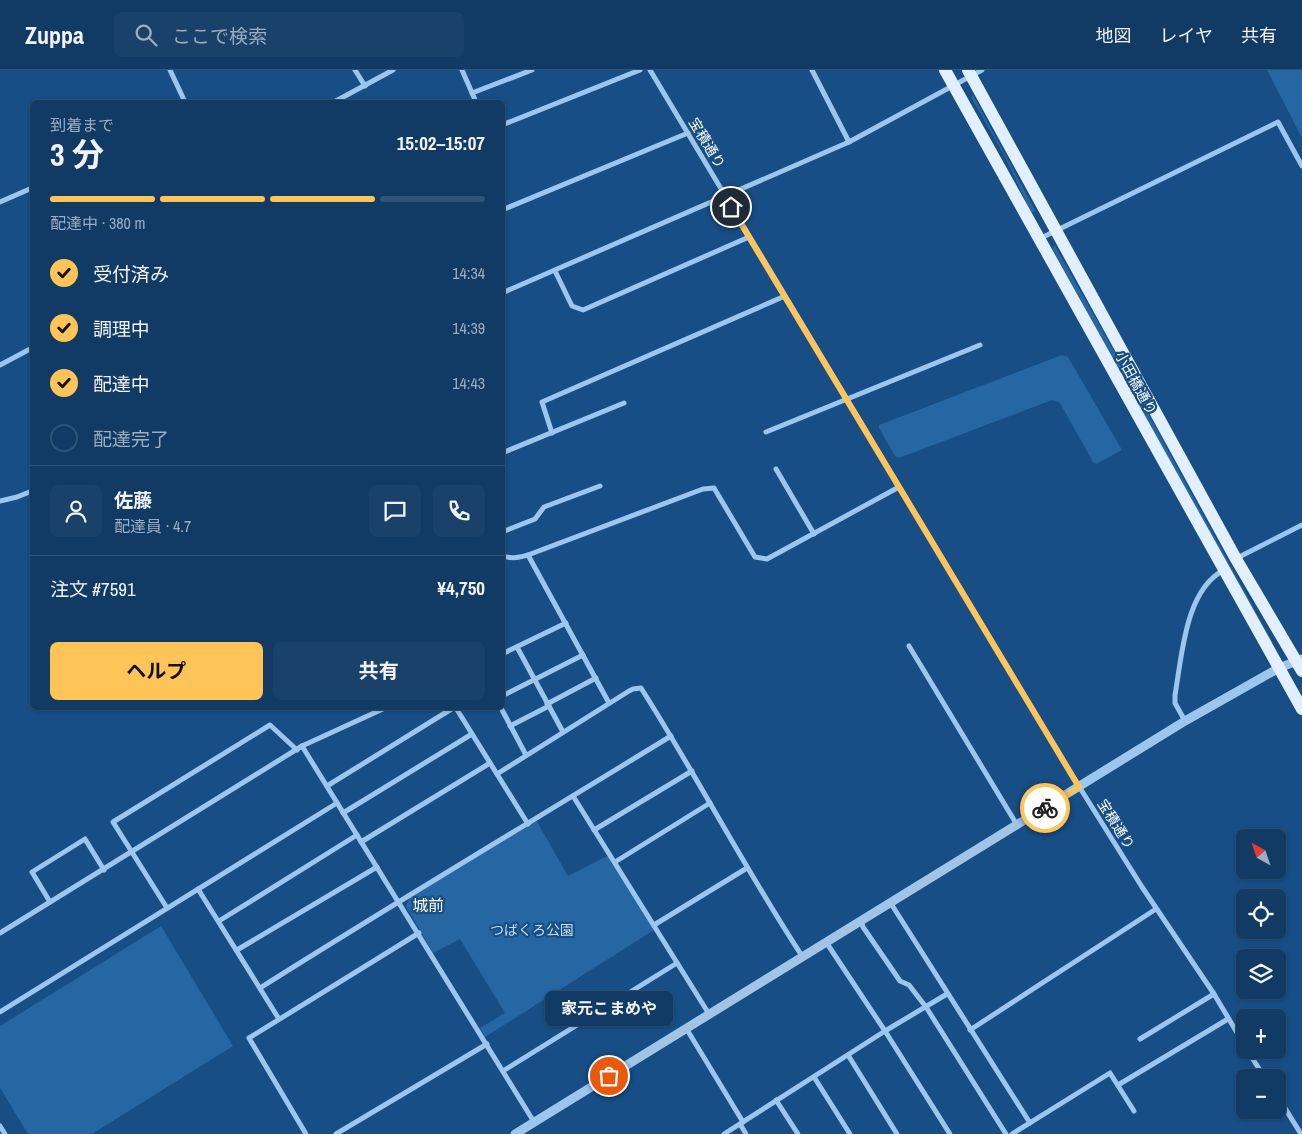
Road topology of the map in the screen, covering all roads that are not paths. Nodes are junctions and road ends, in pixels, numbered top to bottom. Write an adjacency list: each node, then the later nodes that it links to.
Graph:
1 (170, 70): 14 (street)
2 (355, 70): 12 (street)
3 (393, 70): 12 (street)
4 (462, 70): 13 (street)
5 (532, 70): 13 (street)
6 (640, 70): 17 (street)
7 (650, 70): 18 (street, 宝積通り)
8 (812, 70): 19 (street)
9 (945, 70): 11 (main road, 小田橋通り)
10 (974, 72): 11 (street); 25 (main road, 小田橋通り)
11 (953, 85): 19 (street); 27 (main road, 小田橋通り)
12 (365, 86): 15 (street)
13 (472, 93): 16 (street)
14 (184, 100)
15 (338, 100)
16 (475, 100)
17 (505, 124)
18 (688, 133): 22 (street, 宝積通り); 24 (street)
19 (849, 142): 22 (street)
20 (1302, 166): 25 (street)
21 (30, 189): 23 (street)
22 (726, 197): 26 (street, 宝積通り); 28 (street)
23 (0, 202)
24 (505, 209)
25 (1056, 231): 27 (street); 49 (main road, 小田橋通り)
26 (750, 237): 28 (street); 30 (street, 宝積通り)
27 (1039, 239): 50 (main road, 小田橋通り)
28 (555, 271): 29 (street)
29 (505, 292)
30 (785, 296): 34 (street, 宝積通り); 37 (street)
31 (980, 345): 34 (street)
32 (30, 349): 33 (street)
33 (0, 365)
34 (848, 400): 36 (street); 41 (street, 宝積通り)
35 (624, 403): 37 (street)
36 (766, 432)
37 (552, 433): 38 (street)
38 (505, 452)
39 (776, 469): 46 (street)
40 (600, 486): 45 (street)
41 (899, 487): 46 (street); 79 (street, 宝積通り)
42 (30, 492): 43 (street)
43 (0, 501)
44 (1302, 525): 49 (street)
45 (505, 531)
46 (814, 534): 47 (street)
47 (528, 555): 48 (street); 51 (street)
48 (505, 556)
49 (1236, 558): 56 (main road, 小田橋通り)
50 (1224, 570): 57 (main road, 小田橋通り); 68 (street)
51 (566, 623): 53 (street); 55 (street)
52 (908, 646): 85 (street)
53 (517, 647): 54 (street); 59 (street)
54 (505, 653)
55 (583, 654): 58 (street); 59 (street)
56 (1300, 664): 57 (street)
57 (1279, 668): 63 (main road, 小田橋通り); 68 (street)
58 (596, 678): 61 (street); 62 (street)
59 (534, 680): 60 (street); 62 (street)
60 (505, 694)
61 (609, 703): 70 (street); 72 (street)
62 (548, 705): 69 (street); 70 (street)
63 (1302, 709)
64 (381, 710): 73 (street)
65 (451, 710): 78 (street)
66 (455, 710): 71 (street)
67 (501, 710): 69 (street)
68 (1185, 721): 79 (street)
69 (510, 726): 74 (street)
70 (563, 732): 74 (street)
71 (472, 734): 75 (street); 83 (street)
72 (671, 736): 76 (street); 80 (street)
73 (300, 748): 78 (street); 89 (street); 89 (street)
74 (526, 755): 77 (street)
75 (490, 763): 77 (street); 88 (street)
76 (692, 771): 82 (street); 86 (street)
77 (497, 774): 84 (street)
78 (327, 786): 81 (street)
79 (1079, 787): 85 (street); 99 (street, 宝積通り)
80 (573, 796): 84 (street); 86 (street)
81 (337, 803): 83 (street); 94 (street)
82 (710, 804): 90 (street); 92 (street)
83 (343, 813): 87 (street)
84 (528, 824): 95 (street)
85 (1017, 825): 97 (street)
86 (594, 830): 90 (street)
87 (357, 835): 88 (street); 101 (street)
88 (361, 842): 91 (street)
89 (132, 852): 93 (street); 98 (street)
90 (615, 862): 102 (street)
91 (377, 867): 95 (street); 106 (street)
92 (747, 868): 102 (street); 107 (street)
93 (104, 870): 96 (street); 96 (street)
94 (198, 889): 98 (street); 101 (street)
95 (398, 901): 104 (street); 109 (street)
96 (50, 902): 103 (street)
97 (890, 902): 100 (street); 110 (street)
98 (167, 908): 113 (street)
99 (1156, 909): 111 (street, 宝積通り); 118 (street)
100 (861, 920): 105 (street); 112 (street)
101 (219, 921): 106 (street)
102 (654, 926): 108 (street)
103 (0, 933)
104 (419, 933): 116 (street); 122 (street)
105 (826, 942): 107 (street); 119 (street)
106 (237, 950): 109 (street)
107 (802, 956): 114 (street)
108 (677, 963): 114 (street); 124 (street)
109 (260, 988): 116 (street)
110 (947, 994): 112 (street); 118 (street)
111 (1214, 994): 115 (street, 宝積通り); 121 (street)
112 (926, 1007): 119 (street); 144 (street)
113 (0, 1012)
114 (709, 1014): 117 (street)
115 (1228, 1018): 120 (street, 宝積通り); 126 (street)
116 (279, 1019): 135 (street)
117 (686, 1028): 130 (street); 131 (street)
118 (970, 1030): 132 (street)
119 (885, 1031): 123 (street); 143 (street)
120 (1236, 1031)
121 (1140, 1039)
122 (486, 1044): 124 (street); 136 (street)
123 (848, 1055): 125 (street); 142 (street)
124 (503, 1071): 130 (street)
125 (814, 1077): 127 (street); 141 (street)
126 (1118, 1085): 129 (street); 132 (street)
127 (776, 1100): 131 (street); 140 (street)
128 (1286, 1110): 146 (street)
129 (1134, 1111)
130 (534, 1122): 137 (street)
131 (742, 1123): 138 (street); 139 (street)
132 (1030, 1123): 145 (street)
133 (0, 1126): 134 (street)
134 (5, 1134)
135 (306, 1134)
136 (336, 1134)
137 (515, 1134)
138 (724, 1134)
139 (746, 1134)
140 (798, 1134)
141 (850, 1134)
142 (897, 1134)
143 (950, 1134)
144 (1006, 1134)
145 (1012, 1134)
146 (1301, 1134)

